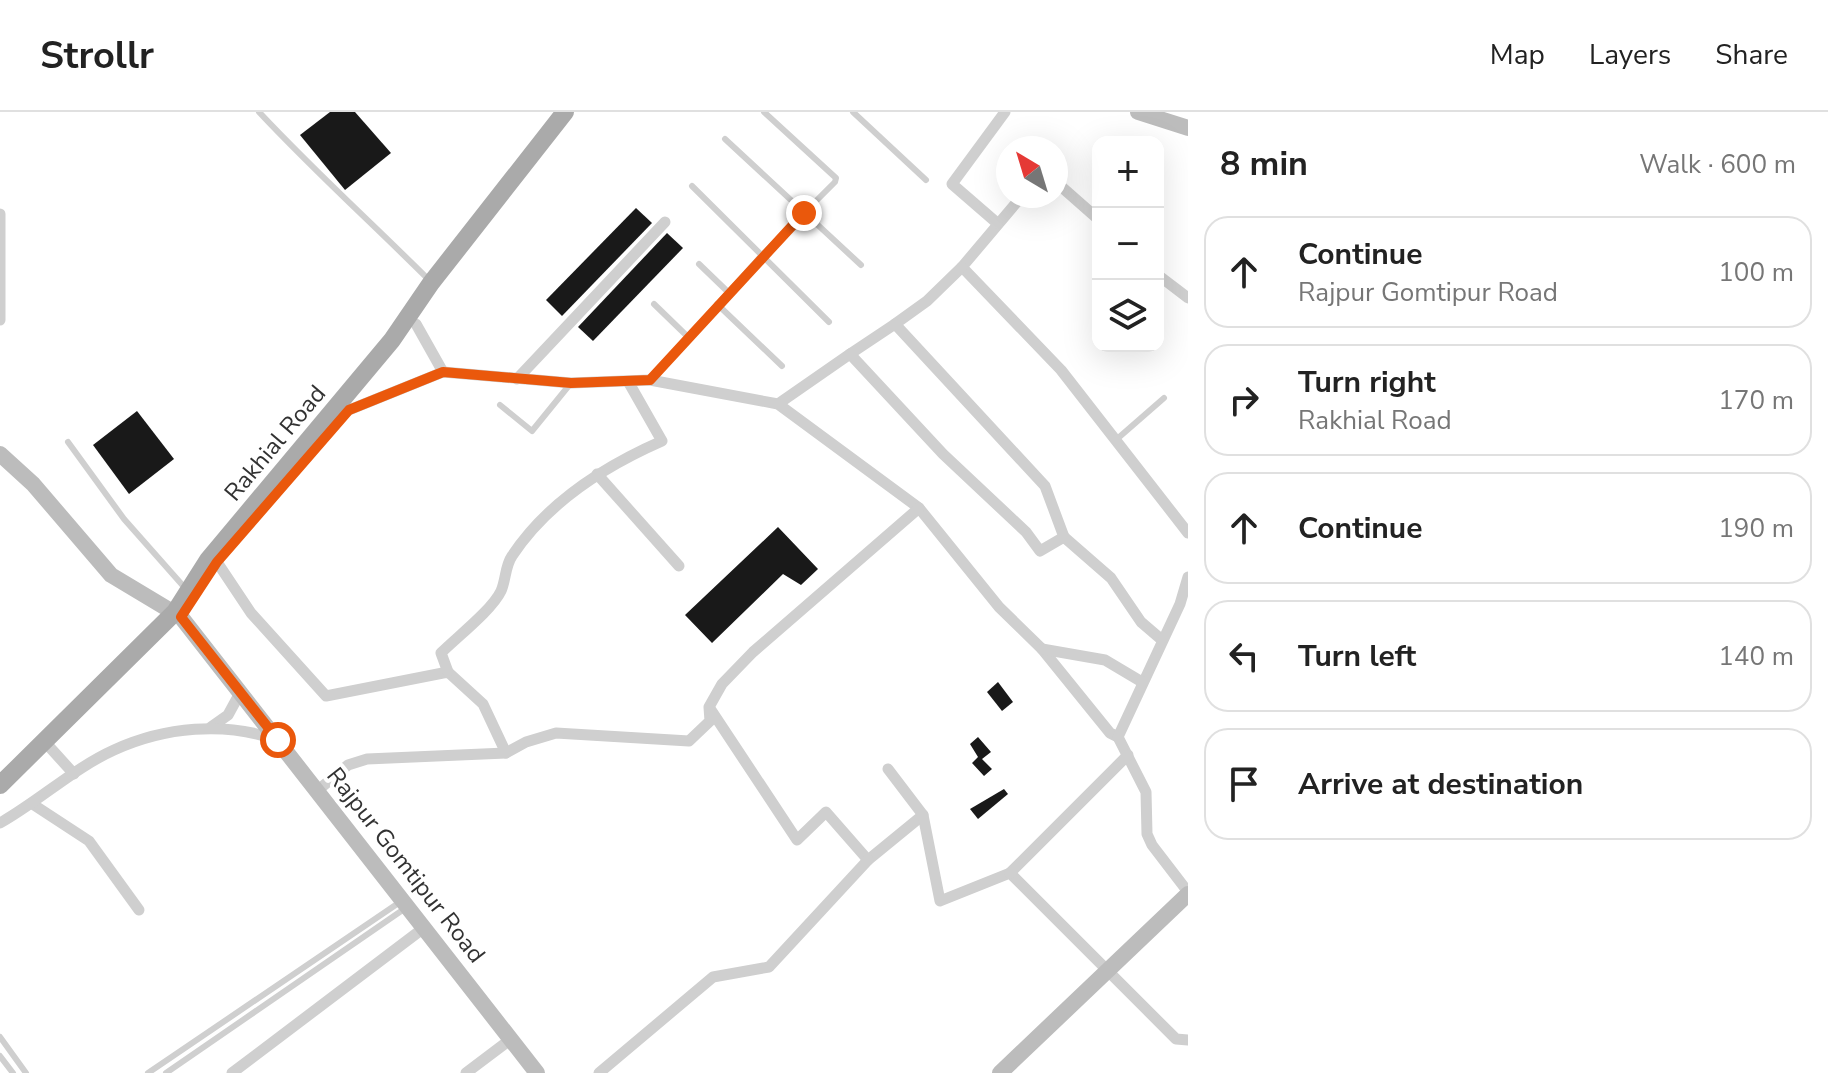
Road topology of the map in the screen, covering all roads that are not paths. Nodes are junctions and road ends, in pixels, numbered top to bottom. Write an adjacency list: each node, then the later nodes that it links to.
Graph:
1 (259, 112): 24 (lane)
2 (565, 112): 24 (main road, Rakhial Road)
3 (576, 112): 31 (main road, Rakhial Road)
4 (764, 112): 14 (lane)
5 (853, 112): 10 (lane)
6 (1005, 112): 18 (street)
7 (1138, 112): 8 (main road)
8 (1188, 128)
9 (725, 139): 14 (lane)
10 (926, 180)
11 (692, 186): 19 (lane)
12 (1068, 193): 16 (street)
13 (1011, 208): 18 (street)
14 (804, 213): 19 (lane); 21 (lane)
15 (0, 214): 29 (street)
16 (1092, 214)
17 (665, 222): 37 (street)
18 (997, 223): 22 (street)
19 (762, 255): 25 (lane); 30 (lane)
20 (699, 264): 25 (lane)
21 (861, 265)
22 (962, 267): 32 (street); 45 (street)
23 (1164, 280): 26 (street)
24 (431, 283): 55 (main road, Rakhial Road)
25 (728, 292): 28 (lane)
26 (1188, 298)
27 (654, 304): 33 (lane)
28 (717, 304): 33 (lane); 35 (lane)
29 (0, 320)
30 (829, 322)
31 (416, 324): 36 (street); 44 (main road, Rakhial Road)
32 (895, 324): 34 (street); 51 (street)
33 (687, 336): 38 (lane)
34 (850, 354): 42 (street); 51 (street)
35 (782, 366)
36 (443, 372): 37 (street); 44 (street)
37 (517, 379): 39 (street)
38 (650, 380): 40 (street); 42 (street)
39 (571, 383): 40 (street); 43 (lane)
40 (629, 383): 48 (street)
41 (1164, 398): 45 (lane)
42 (778, 404): 49 (street)
43 (500, 405)
44 (349, 410): 52 (main road, Rakhial Road)
45 (1117, 439): 50 (street)
46 (68, 442): 55 (lane)
47 (0, 454): 57 (main road, Rajpur Gomtipur Road)
48 (597, 474): 53 (street); 60 (street)
49 (919, 508): 59 (street); 63 (street)
50 (1188, 533)
51 (1064, 537): 58 (street)
52 (217, 562): 57 (main road, Rakhial Road); 60 (street)
53 (679, 566)
54 (1188, 577): 56 (street)
55 (188, 591): 57 (main road, Rakhial Road)
56 (1184, 606): 58 (street)
57 (178, 614): 62 (main road, Rajpur Gomtipur Road); 67 (main road, Rakhial Road)
58 (1162, 640): 61 (street)
59 (1042, 649): 61 (street); 65 (street)
60 (448, 672): 68 (street)
61 (1142, 682): 65 (street)
62 (240, 693): 64 (street); 66 (main road, Rajpur Gomtipur Road)
63 (709, 707): 68 (street); 77 (street)
64 (210, 728): 66 (street); 71 (street)
65 (1118, 737): 69 (street)
66 (278, 740): 73 (main road, Rajpur Gomtipur Road)
67 (45, 742): 71 (street); 72 (main road, Rakhial Road)
68 (506, 753): 73 (street)
69 (1128, 755): 78 (street); 79 (street)
70 (888, 769): 75 (street)
71 (74, 774): 74 (street)
72 (2, 779)
73 (317, 791): 80 (main road, Rajpur Gomtipur Road)
74 (34, 805): 76 (street); 81 (street)
75 (923, 815): 77 (street); 78 (street)
76 (0, 823)
77 (868, 860): 101 (street)
78 (1010, 873): 85 (street)
79 (1188, 893): 85 (main road)
80 (406, 903): 82 (main road, Rajpur Gomtipur Road); 83 (lane); 84 (lane)
81 (139, 910)
82 (425, 927): 91 (main road, Rajpur Gomtipur Road); 98 (street)
83 (331, 949): 84 (lane); 86 (lane)
84 (336, 956): 87 (lane)
85 (1108, 970): 92 (street); 102 (main road)
86 (284, 981): 87 (lane); 88 (lane)
87 (289, 989): 89 (lane)
88 (239, 1011): 89 (lane); 96 (lane)
89 (244, 1019): 97 (lane)
90 (0, 1037): 95 (lane)
91 (511, 1039): 99 (street); 100 (main road, Rajpur Gomtipur Road)
92 (1188, 1040)
93 (0, 1056): 94 (lane)
94 (13, 1073)
95 (26, 1073)
96 (148, 1073)
97 (166, 1073)
98 (232, 1073)
99 (466, 1073)
100 (537, 1073)
101 (599, 1073)
102 (1000, 1073)

